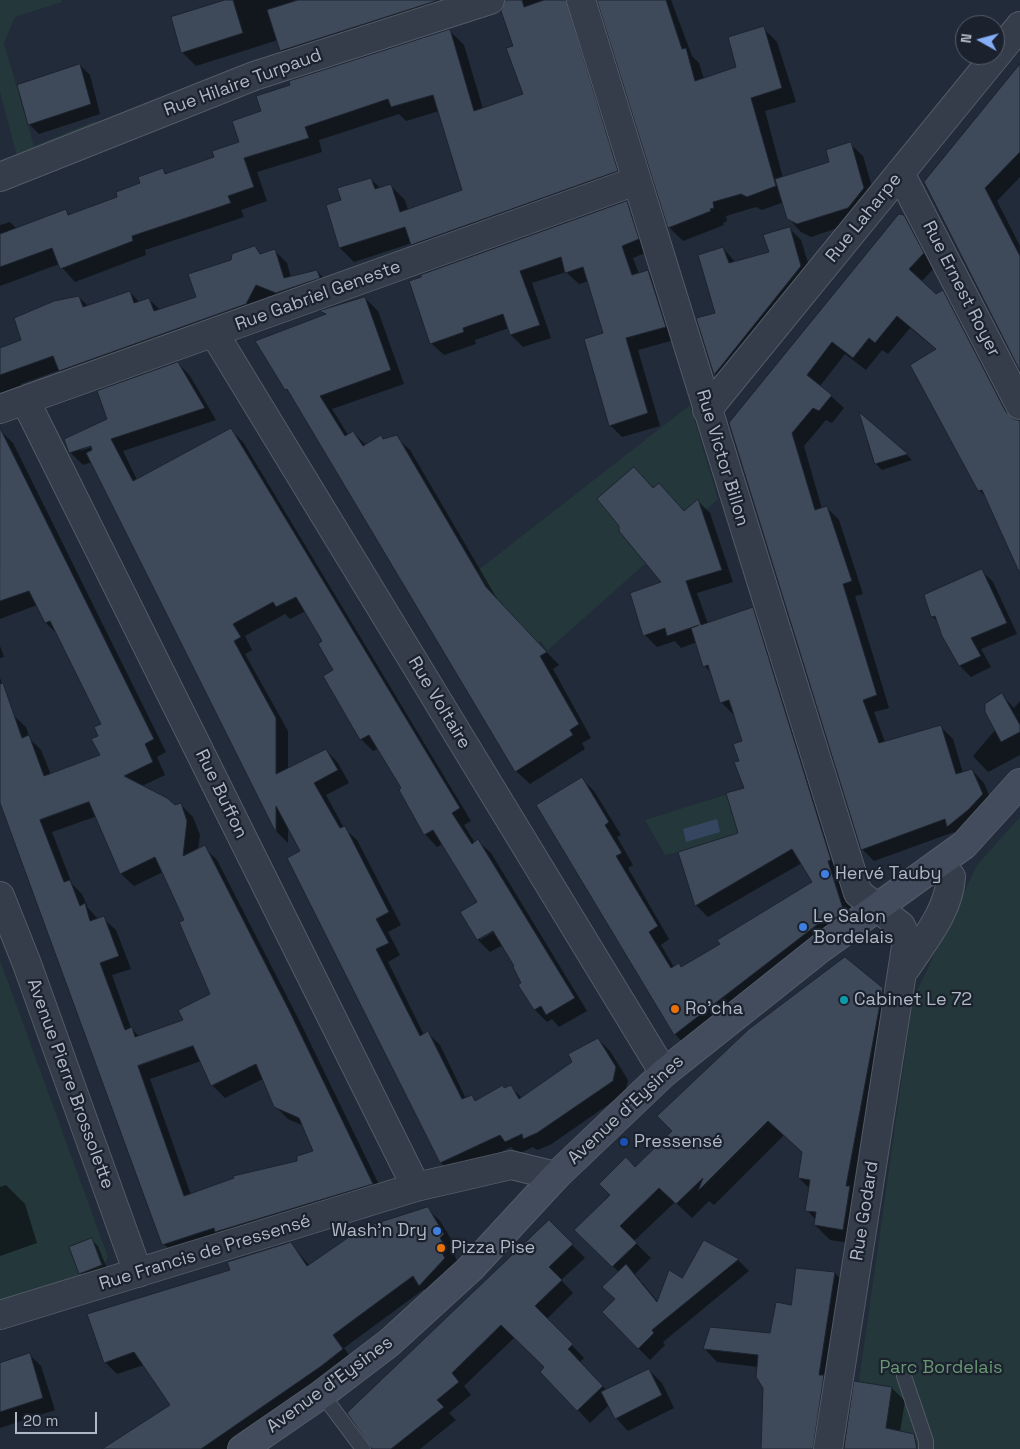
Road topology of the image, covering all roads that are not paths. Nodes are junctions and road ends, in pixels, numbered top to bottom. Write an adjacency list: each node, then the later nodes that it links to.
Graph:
1 (490, 0): 5 (street, Rue Hilaire Turpaud)
2 (581, 0): 6 (street, Rue Victor Billon)
3 (1020, 26): 4 (street, Rue Laharpe)
4 (900, 172): 9 (street, Rue Ernest Royer); 11 (street, Rue Laharpe)
5 (0, 177)
6 (636, 181): 7 (street, Rue Gabriel Geneste); 11 (street, Rue Victor Billon)
7 (214, 333): 8 (street, Rue Gabriel Geneste); 17 (street, Rue Voltaire)
8 (26, 400): 10 (street, Rue Gabriel Geneste); 19 (street, Rue Buffon)
9 (1020, 405)
10 (0, 409)
11 (707, 410): 15 (street, Rue Victor Billon)
12 (1020, 783): 13 (street, Avenue d'Eysines)
13 (940, 864): 15 (street, Avenue d'Eysines); 16 (street)
14 (0, 896): 20 (street, Avenue Pierre Brossolette)
15 (877, 907): 16 (street, Rue Victor Billon); 17 (street, Avenue d'Eysines)
16 (903, 973): 26 (street, Rue Godard)
17 (664, 1073): 18 (street, Avenue d'Eysines)
18 (556, 1176): 19 (street, Rue Francis de Pressensé); 23 (street, Avenue d'Eysines)
19 (416, 1187): 20 (street, Rue Francis de Pressensé)
20 (138, 1273): 21 (street, Rue Francis de Pressensé)
21 (0, 1315)
22 (904, 1376): 27 (lane)
23 (322, 1394): 24 (street, Avenue d'Eysines); 25 (lane)
24 (242, 1449)
25 (363, 1449)
26 (828, 1449)
27 (926, 1449)

